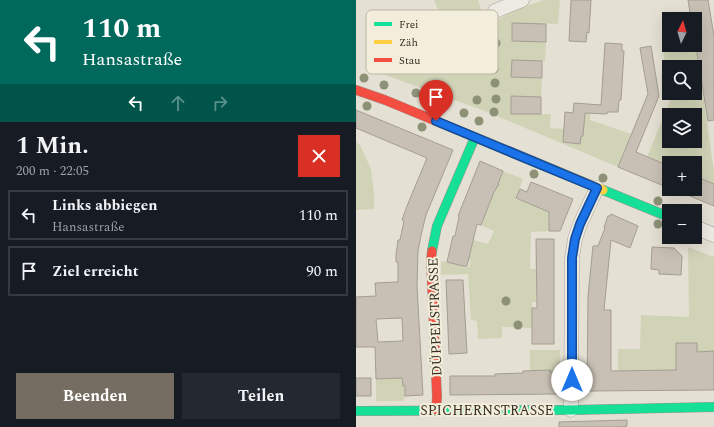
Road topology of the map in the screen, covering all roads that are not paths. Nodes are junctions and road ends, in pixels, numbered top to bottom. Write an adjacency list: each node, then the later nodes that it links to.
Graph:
1 (522, 0): 2 (street)
2 (497, 10)
3 (356, 90): 4 (street)
4 (475, 137): 5 (street); 10 (street, DÜPPELSTRASSE)
5 (597, 188): 6 (street); 11 (street)
6 (662, 214)
7 (702, 230): 8 (street)
8 (714, 234)
9 (714, 407): 11 (street, SPICHERNSTRASSE)
10 (436, 410): 11 (street, SPICHERNSTRASSE); 12 (street, SPICHERNSTRASSE)
11 (572, 410)
12 (356, 411)

